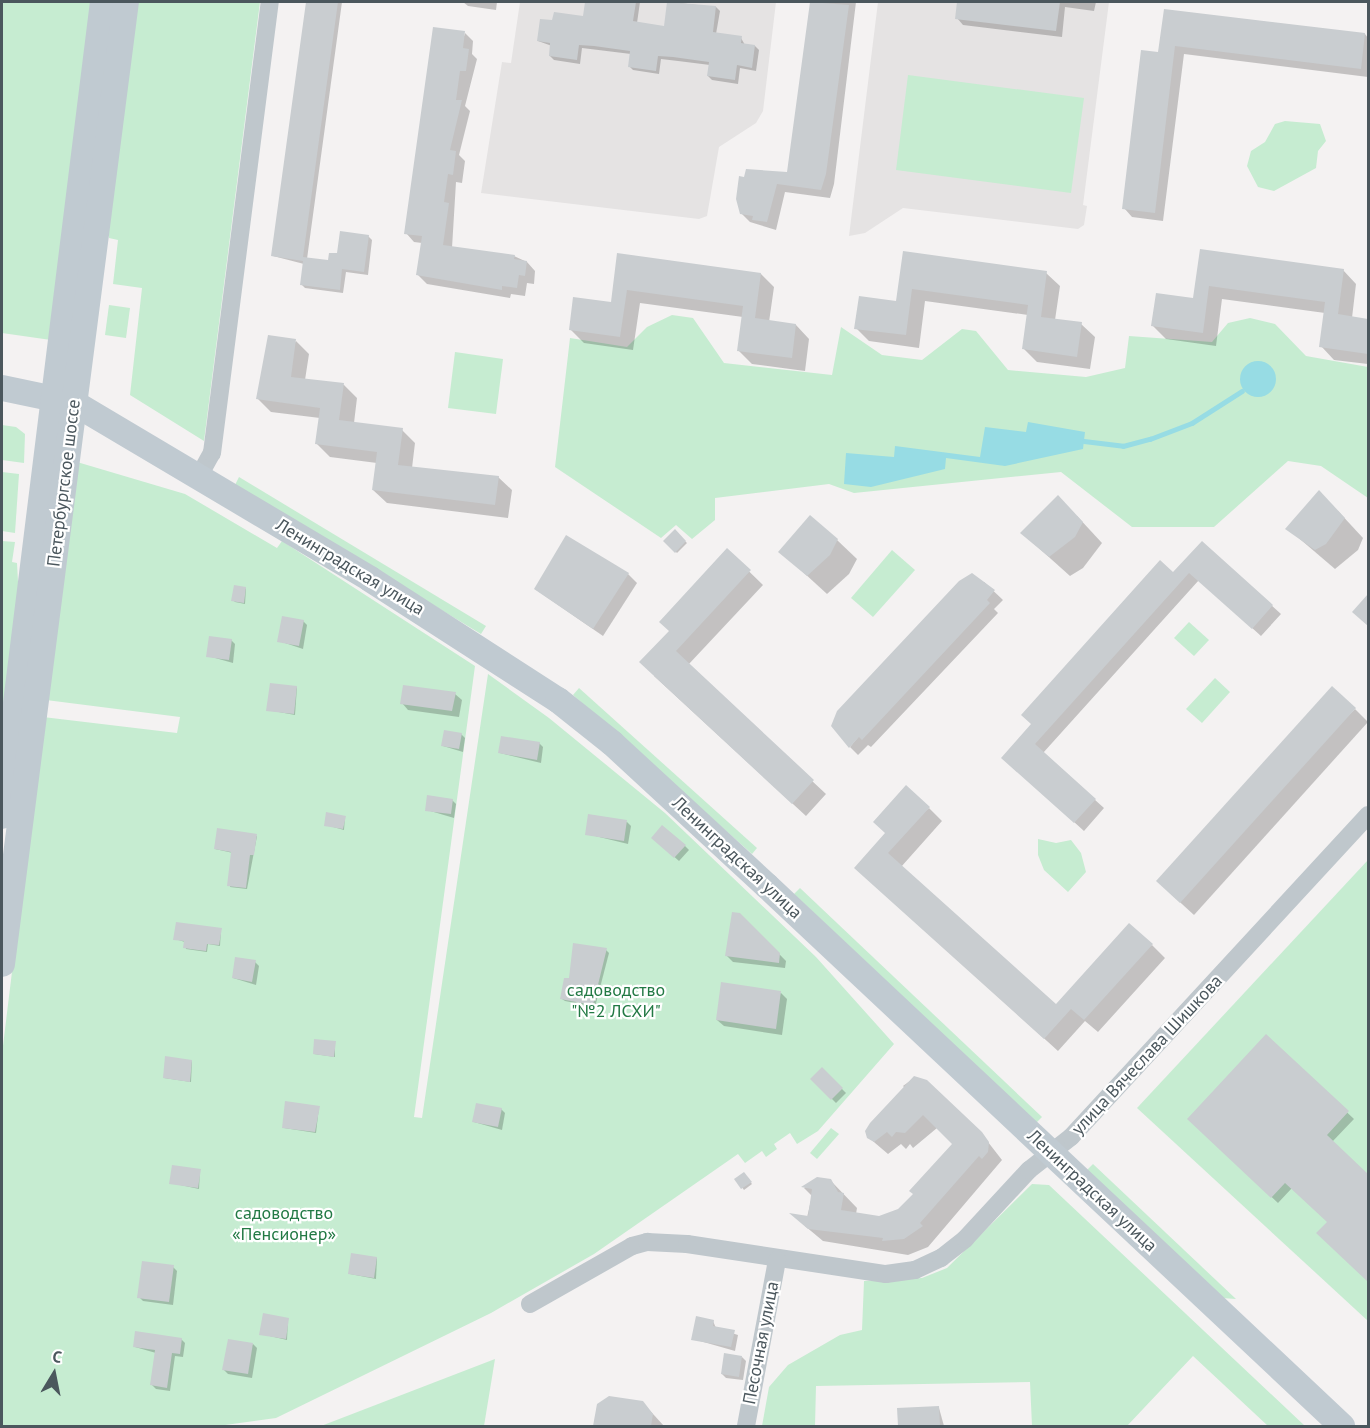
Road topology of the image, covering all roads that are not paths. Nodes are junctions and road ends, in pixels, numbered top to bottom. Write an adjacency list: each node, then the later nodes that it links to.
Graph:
1 (103, 2): 5 (main road, Петербургское шоссе)
2 (126, 2): 5 (main road, Петербургское шоссе)
3 (270, 2): 6 (street)
4 (2, 388): 5 (main road)
5 (63, 399): 6 (main road, Ленинградская улица); 8 (main road, Петербургское шоссе); 9 (main road, Петербургское шоссе)
6 (199, 476): 10 (main road, Ленинградская улица)
7 (1368, 815): 10 (street, улица Вячеслава Шишкова)
8 (2, 816)
9 (2, 964)
10 (1051, 1152): 11 (street, улица Вячеслава Шишкова); 14 (main road, Ленинградская улица)
11 (777, 1260): 12 (street, улица Вячеслава Шишкова); 13 (street, Песочная улица)
12 (530, 1304)
13 (746, 1426)
14 (1342, 1426)

